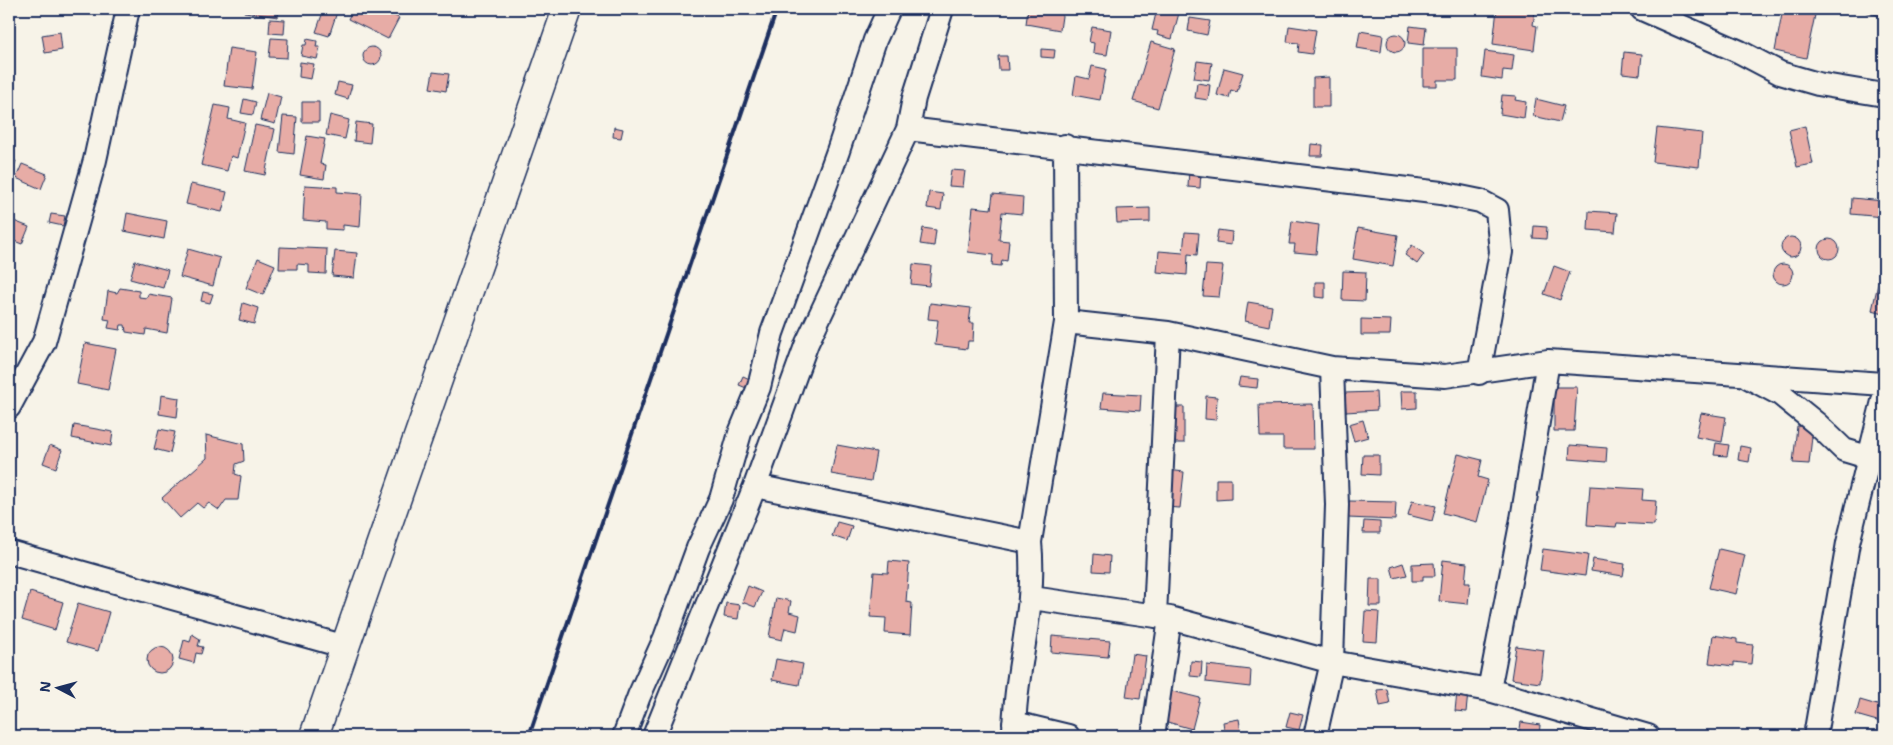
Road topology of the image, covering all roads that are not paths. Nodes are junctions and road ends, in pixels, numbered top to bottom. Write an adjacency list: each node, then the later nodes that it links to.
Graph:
1 (128, 9): 15 (street)
2 (566, 9): 25 (street)
3 (889, 9): 31 (street)
4 (942, 9): 7 (street)
5 (1642, 9): 6 (street)
6 (1884, 95)
7 (908, 128): 8 (street); 20 (street)
8 (1065, 146): 9 (street); 13 (street)
9 (1066, 322): 10 (street); 21 (street)
10 (1168, 333): 12 (street); 24 (street)
11 (1548, 361): 13 (street); 14 (street); 27 (street)
12 (1332, 368): 13 (street); 26 (street)
13 (1479, 373)
14 (1740, 373): 16 (street); 19 (street)
15 (16, 378): 18 (street)
16 (1884, 384)
17 (1884, 398): 19 (street)
18 (9, 407)
19 (1877, 460): 36 (street)
20 (755, 486): 21 (street); 32 (street)
21 (1030, 542): 23 (street)
22 (9, 552): 25 (street)
23 (1032, 598): 24 (street); 28 (street)
24 (1162, 617): 26 (street); 34 (street)
25 (346, 647): 30 (street)
26 (1332, 662): 27 (street); 35 (street)
27 (1489, 690): 29 (street)
28 (1014, 730): 33 (street)
29 (1638, 735)
30 (314, 736)
31 (624, 736)
32 (654, 736)
33 (1068, 736)
34 (1153, 736)
35 (1315, 736)
36 (1815, 736)

